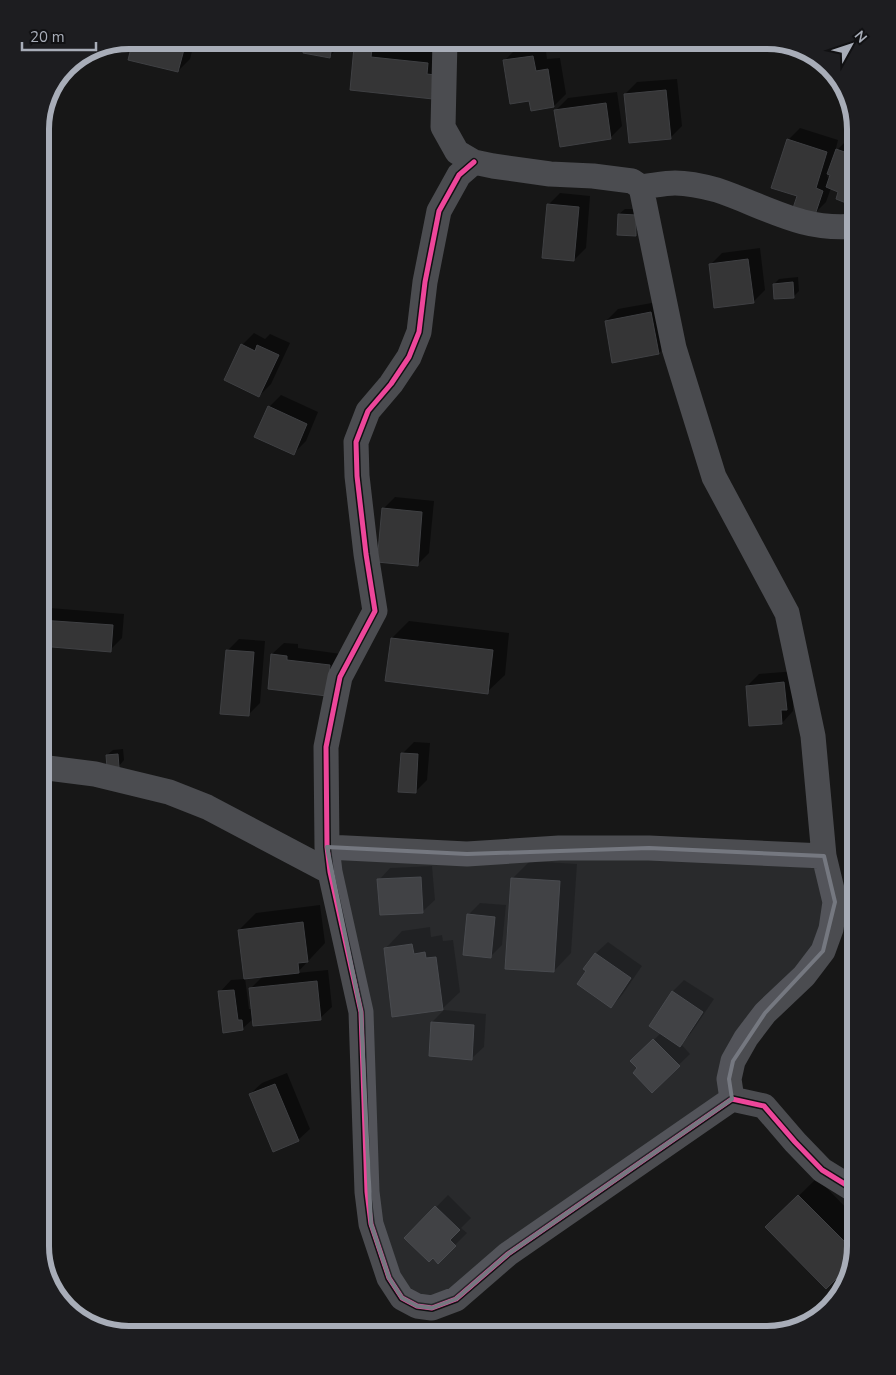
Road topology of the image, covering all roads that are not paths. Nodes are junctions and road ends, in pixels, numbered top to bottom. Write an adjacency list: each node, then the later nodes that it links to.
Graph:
1 (445, 49): 2 (street)
2 (474, 162): 3 (street); 6 (street)
3 (641, 187): 4 (street); 7 (street)
4 (847, 227)
5 (49, 768): 8 (street)
6 (327, 847): 7 (street); 8 (street)
7 (824, 856): 9 (street)
8 (330, 872): 9 (street)
9 (732, 1099): 10 (street)
10 (847, 1185)

